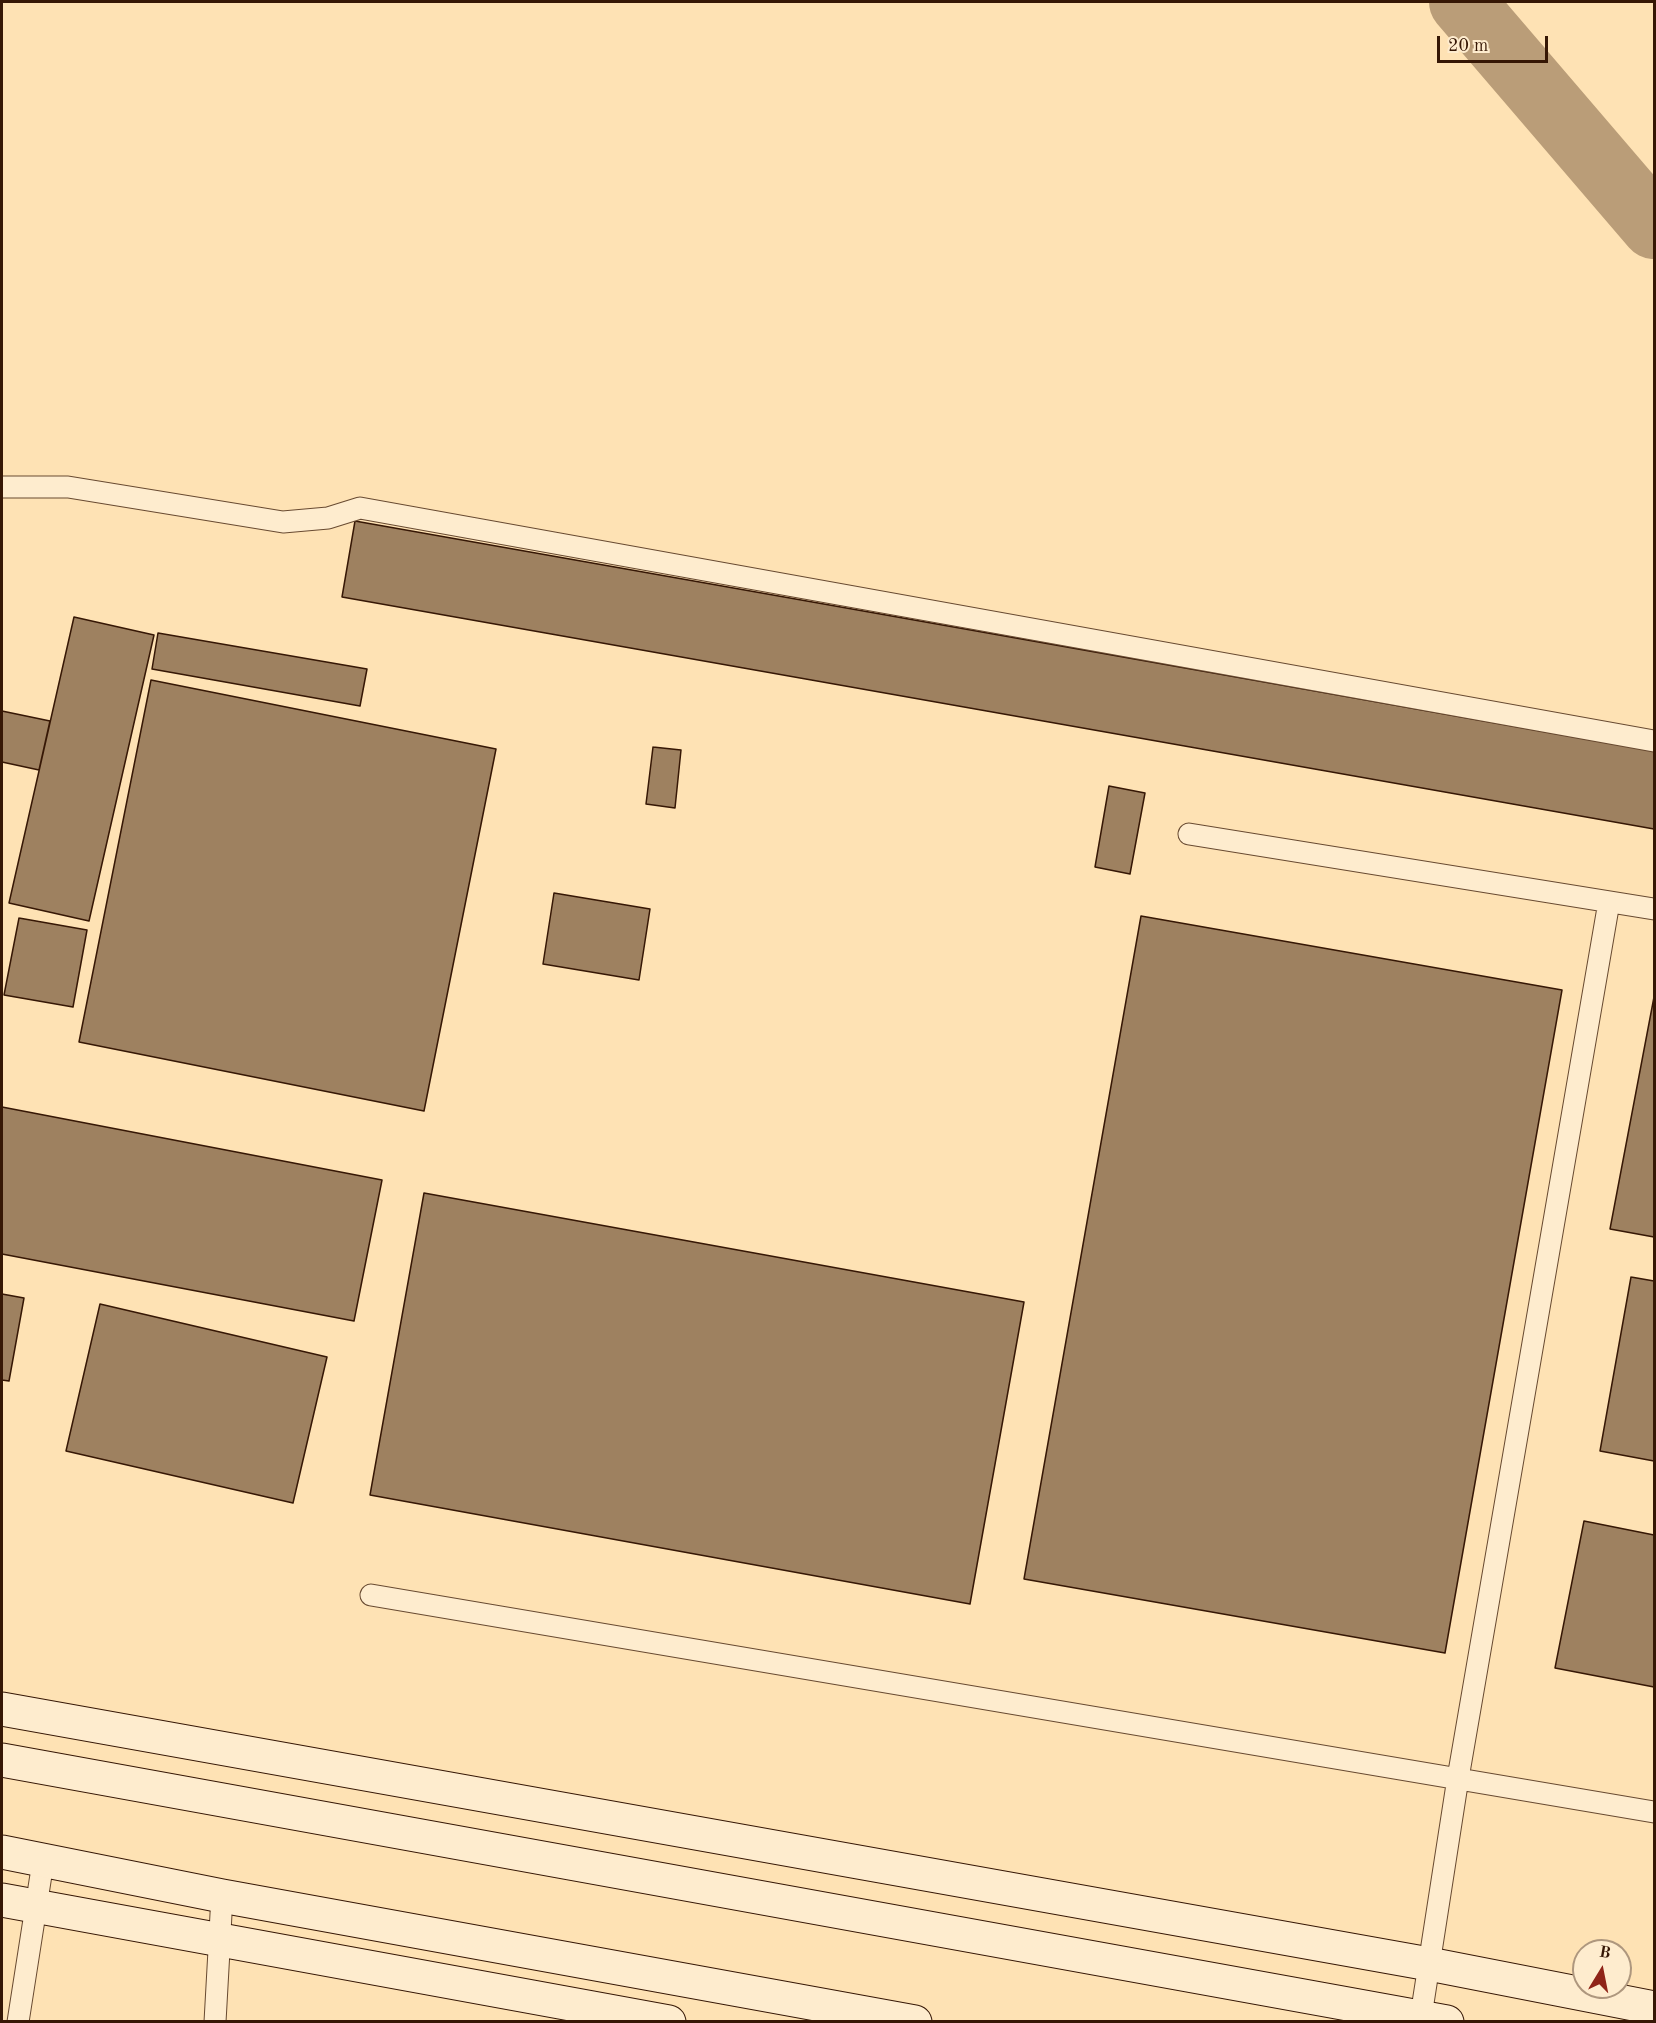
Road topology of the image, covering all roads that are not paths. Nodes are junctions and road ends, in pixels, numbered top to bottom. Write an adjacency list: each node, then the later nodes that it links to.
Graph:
1 (2, 487): 2 (lane)
2 (1654, 741)
3 (1189, 834): 4 (lane)
4 (1609, 902): 5 (lane); 9 (lane)
5 (1654, 909)
6 (371, 1595): 9 (lane)
7 (2, 1709): 17 (street)
8 (2, 1760): 19 (street)
9 (1458, 1778): 10 (lane); 17 (lane)
10 (1654, 1812)
11 (2, 1852): 12 (street)
12 (43, 1862): 13 (street); 15 (lane)
13 (222, 1896): 16 (lane); 23 (street)
14 (2, 1900): 15 (street)
15 (35, 1907): 16 (street); 20 (lane)
16 (220, 1939): 21 (lane); 22 (street)
17 (1429, 1964): 18 (street); 19 (lane)
18 (1654, 2008)
19 (1434, 2019)
20 (18, 2022)
21 (215, 2022)
22 (669, 2022)
23 (915, 2022)

